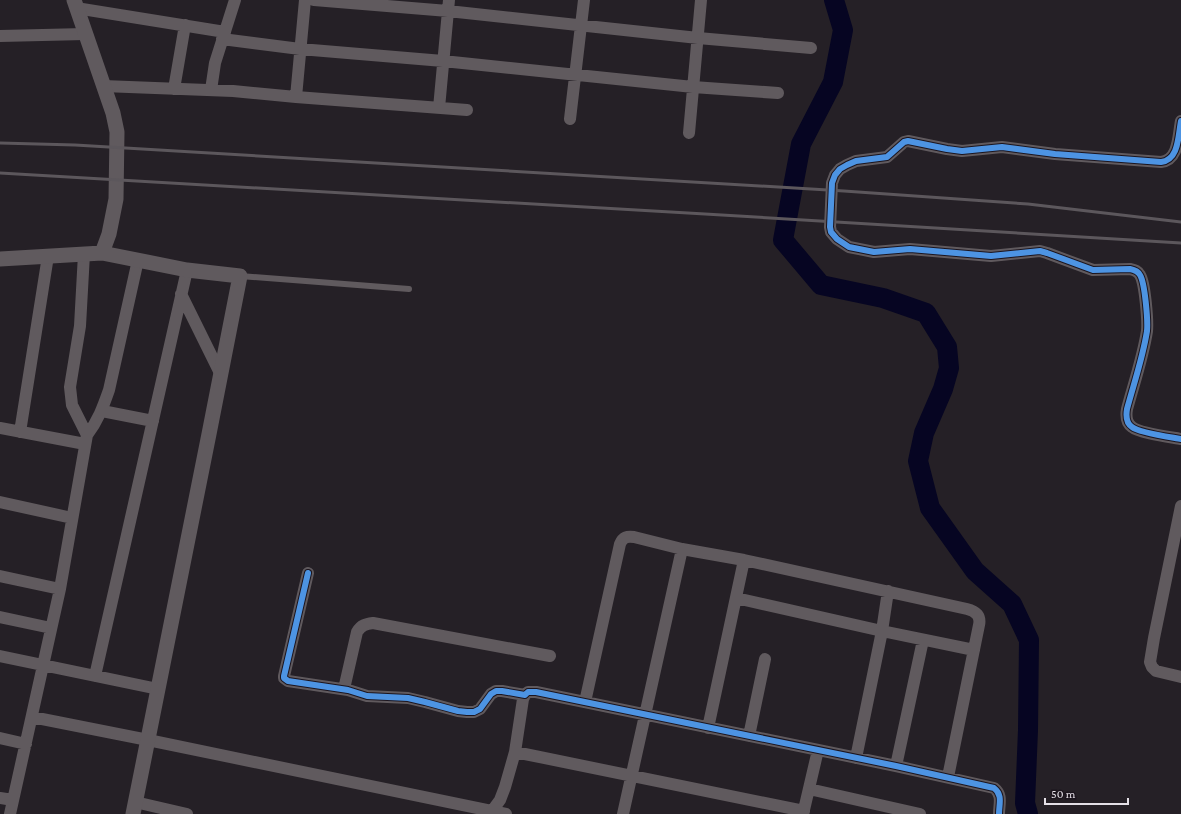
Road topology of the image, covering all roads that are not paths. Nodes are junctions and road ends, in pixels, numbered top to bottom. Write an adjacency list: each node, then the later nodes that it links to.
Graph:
1 (235, 0): 12 (street)
2 (305, 0): 15 (street)
3 (314, 0): 7 (street)
4 (584, 0): 9 (street)
5 (701, 0): 13 (street)
6 (75, 4): 8 (street); 10 (street)
7 (448, 6): 9 (street); 16 (street)
8 (185, 25): 12 (street); 20 (street)
9 (581, 25): 13 (street); 17 (street)
10 (85, 34): 11 (street); 18 (street)
11 (0, 36)
12 (224, 36): 15 (street); 21 (street)
13 (698, 38): 14 (street); 19 (street)
14 (811, 48)
15 (300, 49): 16 (street); 23 (street)
16 (443, 61): 17 (street); 24 (street)
17 (575, 75): 19 (street); 26 (street)
18 (103, 86): 20 (street); 29 (street)
19 (693, 87): 22 (street); 28 (street)
20 (174, 89): 21 (street)
21 (212, 90): 23 (street)
22 (778, 92)
23 (296, 97): 24 (street)
24 (439, 108): 25 (street)
25 (467, 110)
26 (570, 119)
27 (1181, 122): 43 (street)
28 (689, 133)
29 (102, 253): 30 (street); 33 (street)
30 (84, 254): 31 (street); 44 (street)
31 (48, 256): 32 (street); 42 (street)
32 (0, 259)
33 (138, 260): 34 (street); 39 (street)
34 (187, 270): 35 (street); 37 (street)
35 (240, 276): 36 (lane); 38 (street)
36 (409, 289)
37 (181, 294): 38 (street); 40 (street)
38 (221, 375): 66 (street)
39 (102, 411): 40 (street); 44 (street)
40 (153, 421): 64 (street)
41 (0, 428): 42 (street)
42 (20, 432): 44 (street)
43 (1181, 439)
44 (86, 440): 47 (street)
45 (0, 502): 47 (street)
46 (1181, 506): 65 (street)
47 (72, 518): 52 (street)
48 (682, 548): 49 (street); 69 (street); 70 (street)
49 (744, 560): 53 (street); 54 (street)
50 (308, 573): 67 (street)
51 (0, 576): 52 (street)
52 (60, 589): 56 (street)
53 (888, 591): 57 (street); 59 (street)
54 (736, 598): 57 (street); 72 (street)
55 (0, 617): 56 (street)
56 (51, 628): 63 (street)
57 (882, 632): 58 (street); 79 (street)
58 (923, 640): 59 (street); 80 (street)
59 (974, 650): 82 (street)
60 (0, 656): 63 (street)
61 (550, 656): 67 (street)
62 (765, 659): 73 (street)
63 (43, 665): 64 (street); 71 (street)
64 (95, 676): 66 (street)
65 (1181, 677)
66 (158, 689): 75 (street)
67 (344, 689): 68 (street)
68 (525, 695): 69 (street); 78 (street)
69 (585, 702): 70 (street)
70 (645, 714): 72 (street); 81 (street)
71 (32, 717): 75 (street); 76 (street)
72 (708, 728): 73 (street)
73 (749, 736): 77 (street)
74 (0, 738): 76 (street)
75 (148, 740): 86 (street); 88 (street)
76 (26, 744): 85 (street)
77 (818, 750): 79 (street); 83 (street)
78 (515, 752): 81 (street); 88 (street)
79 (856, 758): 80 (street)
80 (896, 766): 82 (street)
81 (631, 776): 87 (street); 92 (street)
82 (948, 777): 94 (street)
83 (809, 789): 87 (street); 93 (street)
84 (0, 798): 85 (street)
85 (13, 800): 89 (street)
86 (134, 808): 90 (street)
87 (804, 812)
88 (492, 813): 91 (street)
89 (10, 814)
90 (187, 814)
91 (506, 814)
92 (623, 814)
93 (920, 814)
94 (998, 814)

